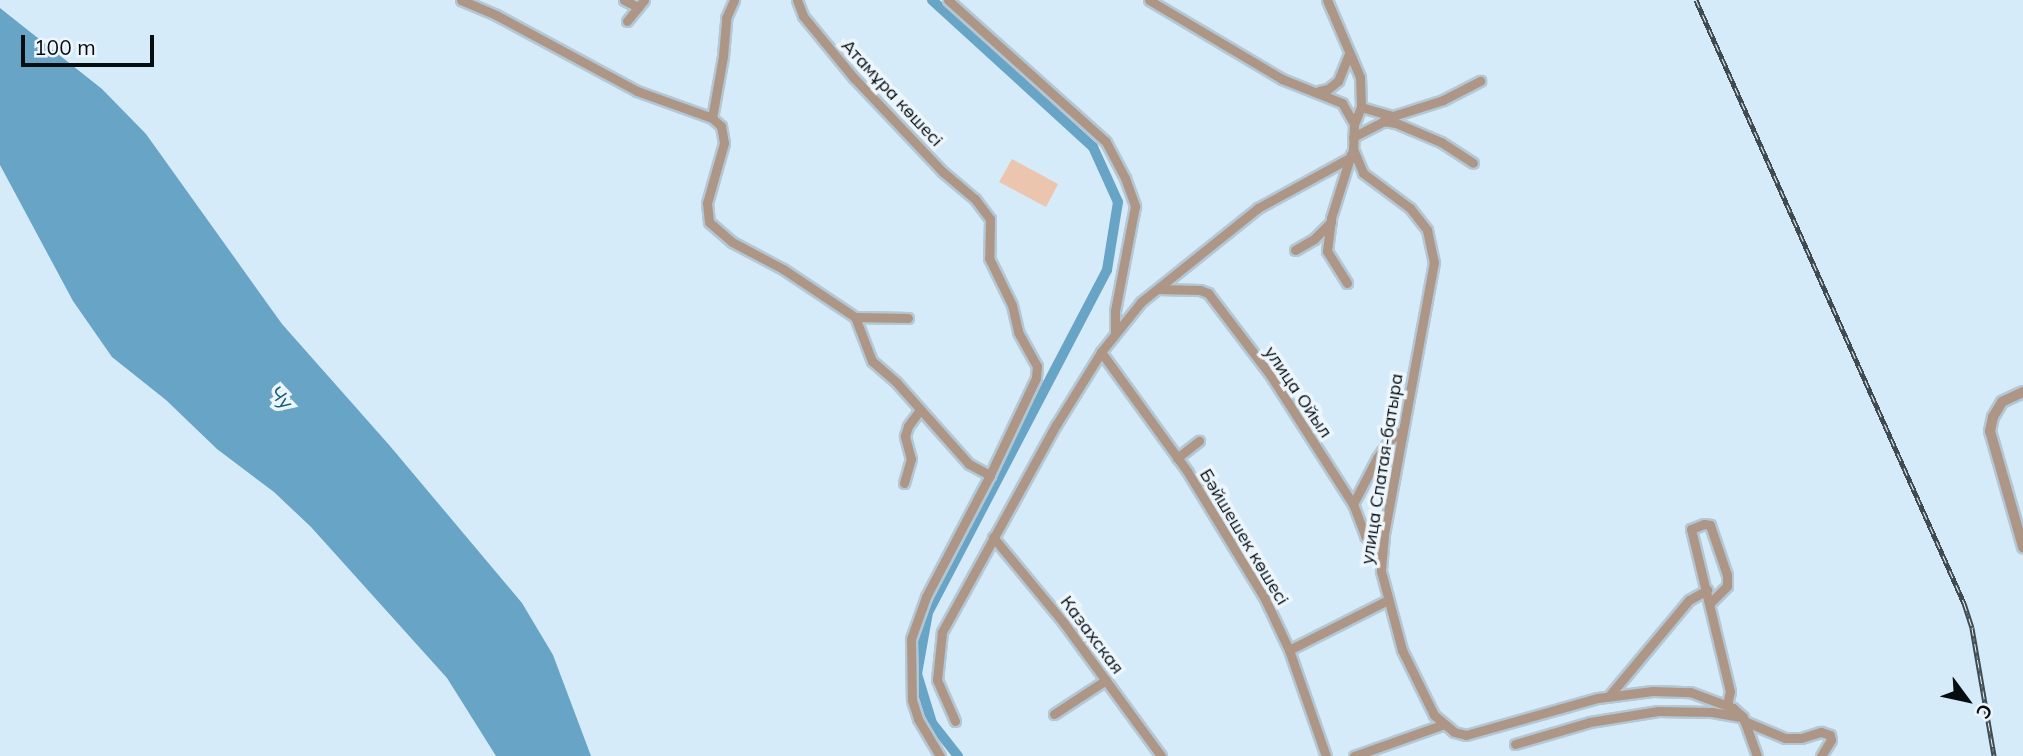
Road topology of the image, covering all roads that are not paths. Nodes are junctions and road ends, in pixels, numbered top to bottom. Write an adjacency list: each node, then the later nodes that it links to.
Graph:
1 (461, 0): 14 (street)
2 (624, 0): 8 (street)
3 (734, 0): 14 (street)
4 (797, 0): 33 (street, Атамұра көшесі)
5 (948, 0): 26 (street)
6 (1149, 0): 12 (street)
7 (1327, 0): 10 (street)
8 (641, 4): 9 (street)
9 (627, 21)
10 (1349, 52): 12 (street); 13 (street)
11 (1480, 81): 15 (street)
12 (1316, 91): 16 (street)
13 (1361, 107): 15 (street); 16 (street)
14 (712, 118): 24 (street)
15 (1388, 119): 17 (street); 19 (street)
16 (1354, 124): 17 (street)
17 (1353, 137): 18 (street)
18 (1352, 153): 20 (street); 23 (street); 30 (street, улица Спатая-батыра)
19 (1473, 163)
20 (1331, 222): 21 (street); 22 (street)
21 (1294, 250)
22 (1347, 283)
23 (1158, 289): 26 (street); 35 (street, улица Ойыл)
24 (855, 317): 25 (street); 29 (street)
25 (908, 318)
26 (1115, 332): 27 (street)
27 (1101, 352): 32 (street, Бәйшешек көшесі); 36 (street)
28 (2023, 392): 37 (street)
29 (920, 410): 33 (street); 34 (street)
30 (1402, 431): 35 (street); 38 (street, улица Спатая-батыра)
31 (1199, 442): 32 (street)
32 (1177, 458): 42 (street, Бәйшешек көшесі)
33 (989, 475): 53 (street)
34 (904, 483)
35 (1353, 504): 38 (street, улица Ойыл)
36 (993, 537): 43 (street, Казахская); 50 (street)
37 (2023, 547)
38 (1382, 554): 40 (street, улица Спатая-батыра)
39 (1707, 590): 41 (street); 41 (street); 45 (street)
40 (1386, 601): 42 (street); 51 (street, улица Спатая-батыра)
41 (1710, 603): 46 (street)
42 (1289, 650): 55 (street, Бәйшешек көшесі)
43 (1106, 680): 48 (street); 54 (street, Казахская)
44 (1702, 695): 45 (street); 46 (street); 47 (street)
45 (1609, 696): 51 (street)
46 (1727, 705): 49 (street)
47 (1692, 710): 49 (street); 52 (street)
48 (1054, 715)
49 (1744, 719): 57 (street); 58 (street)
50 (955, 721)
51 (1443, 725): 56 (street)
52 (1515, 744)
53 (940, 756)
54 (1161, 756)
55 (1326, 756)
56 (1354, 756)
57 (1757, 756)
58 (1821, 756)

